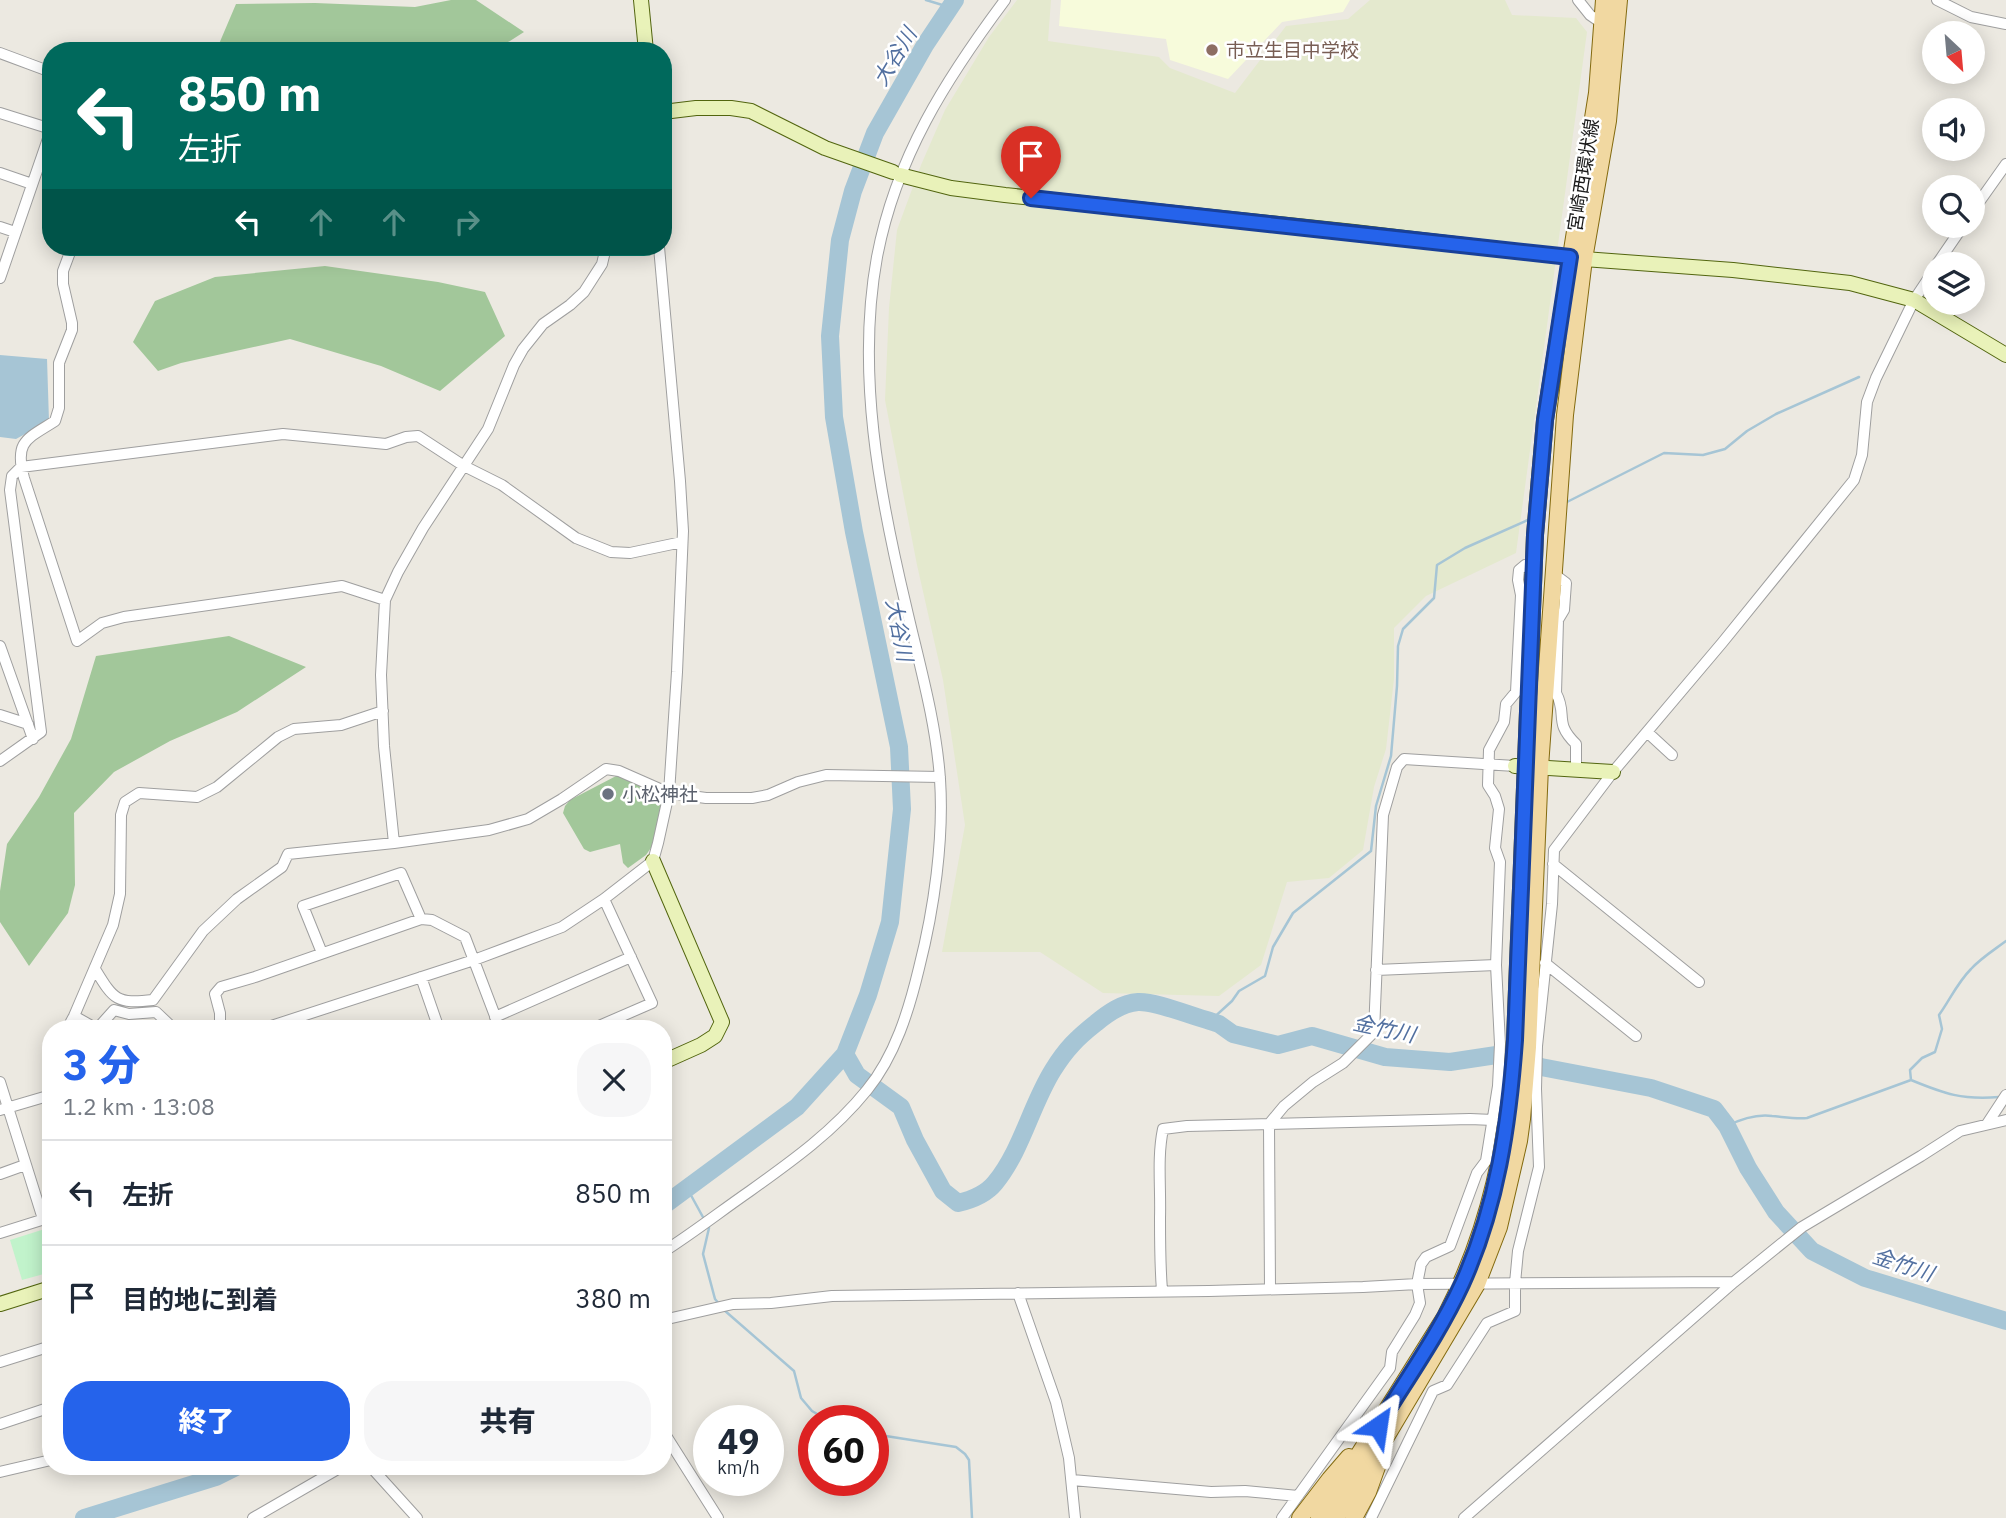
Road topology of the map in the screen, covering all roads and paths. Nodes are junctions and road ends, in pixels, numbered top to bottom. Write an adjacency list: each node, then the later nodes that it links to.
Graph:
1 (641, 0): 9 (street)
2 (1005, 0): 18 (street)
3 (1578, 0): 7 (street)
4 (1604, 0): 7 (main road, 宮崎西環状線)
5 (1619, 0): 26 (main road, 宮崎西環状線)
6 (1937, 0): 8 (street)
7 (1603, 24): 26 (main road, 宮崎西環状線)
8 (2006, 24)
9 (645, 42)
10 (0, 53): 11 (street)
11 (42, 69)
12 (672, 111): 18 (street)
13 (0, 113): 14 (street)
14 (42, 127)
15 (42, 156): 19 (street)
16 (2006, 164): 20 (street)
17 (0, 173): 19 (street)
18 (896, 174): 26 (street); 50 (street)
19 (32, 184): 22 (street)
20 (1985, 194)
21 (0, 228): 22 (street)
22 (16, 232): 27 (street)
23 (69, 256): 32 (street)
24 (603, 256): 31 (street)
25 (660, 256): 33 (street)
26 (1577, 258): 29 (street); 34 (main road, 宮崎西環状線); 35 (main road, 宮崎西環状線)
27 (0, 278)
28 (1922, 288): 29 (street)
29 (1914, 300): 30 (street); 42 (street)
30 (2006, 355)
31 (464, 466): 32 (street); 33 (street); 36 (street)
32 (21, 467): 36 (street); 43 (street)
33 (682, 542): 51 (street)
34 (1534, 565): 46 (street); 47 (main road, 宮崎西環状線)
35 (1554, 574): 47 (main road, 宮崎西環状線); 48 (street)
36 (385, 600): 39 (street)
37 (0, 646): 38 (street)
38 (3, 659): 41 (street)
39 (383, 711): 52 (street); 62 (street)
40 (0, 715): 41 (street)
41 (28, 724): 43 (street)
42 (1647, 732): 44 (street); 49 (street)
43 (33, 739): 45 (street)
44 (1672, 755)
45 (0, 761)
46 (1490, 764): 47 (street); 61 (street); 63 (street)
47 (1527, 767): 48 (street); 78 (main road, 宮崎西環状線)
48 (1576, 770): 49 (street)
49 (1612, 772): 54 (street)
50 (937, 777): 51 (street); 94 (street)
51 (669, 793): 52 (street); 53 (street)
52 (394, 843): 62 (street)
53 (653, 861): 55 (street); 79 (street)
54 (1552, 864): 60 (street); 65 (street)
55 (604, 899): 58 (street); 59 (street)
56 (421, 919): 57 (street); 57 (street); 59 (street)
57 (322, 953): 72 (street)
58 (631, 957): 67 (street); 76 (street)
59 (474, 960): 64 (street); 67 (street)
60 (1545, 963): 77 (street); 78 (street)
61 (1496, 965): 63 (street); 78 (street)
62 (95, 969): 66 (street)
63 (1376, 970): 87 (street)
64 (421, 977): 73 (street); 74 (street)
65 (1699, 982)
66 (74, 1016): 68 (street); 69 (street)
67 (495, 1017): 75 (street)
68 (72, 1020)
69 (82, 1020)
70 (105, 1020): 71 (street)
71 (164, 1020)
72 (220, 1020)
73 (299, 1020)
74 (436, 1020)
75 (496, 1020)
76 (613, 1020)
77 (1636, 1036)
78 (1520, 1044): 81 (main road, 宮崎西環状線); 81 (street)
79 (672, 1058)
80 (0, 1082): 84 (street)
81 (1518, 1088): 86 (street); 96 (street); 98 (main road, 宮崎西環状線)
82 (2006, 1094): 88 (street)
83 (42, 1098): 84 (street)
84 (4, 1109): 89 (street)
85 (2006, 1120): 88 (street)
86 (1493, 1121): 87 (street); 97 (street)
87 (1269, 1124): 99 (street); 100 (street)
88 (1987, 1124): 95 (street)
89 (25, 1165): 90 (street); 91 (street)
90 (0, 1174)
91 (42, 1206)
92 (42, 1220): 93 (street)
93 (0, 1233)
94 (672, 1246)
95 (1734, 1282): 96 (street); 128 (street)
96 (1515, 1283): 98 (street); 127 (street)
97 (1417, 1284): 98 (street); 99 (street); 117 (street)
98 (1469, 1284): 109 (main road, 宮崎西環状線)
99 (1270, 1289): 100 (street)
100 (1163, 1290): 102 (street)
101 (42, 1291): 103 (street)
102 (1018, 1293): 104 (street); 116 (street)
103 (0, 1304)
104 (672, 1318)
105 (42, 1349): 106 (street)
106 (0, 1362)
107 (42, 1410): 108 (street)
108 (0, 1424)
109 (1382, 1431): 123 (main road); 124 (main road, 宮崎西環状線); 125 (main road, 宮崎西環状線); 126 (main road)
110 (672, 1446): 120 (street)
111 (0, 1460): 113 (street)
112 (42, 1462): 113 (street)
113 (3, 1472)
114 (327, 1475): 118 (street)
115 (378, 1475): 119 (street)
116 (1072, 1480): 117 (street); 121 (street)
117 (1298, 1496): 122 (street)
118 (253, 1518)
119 (417, 1518)
120 (718, 1518)
121 (1075, 1518)
122 (1282, 1518)
123 (1300, 1518)
124 (1319, 1518)
125 (1335, 1518)
126 (1354, 1518)
127 (1371, 1518)
128 (1464, 1518)

